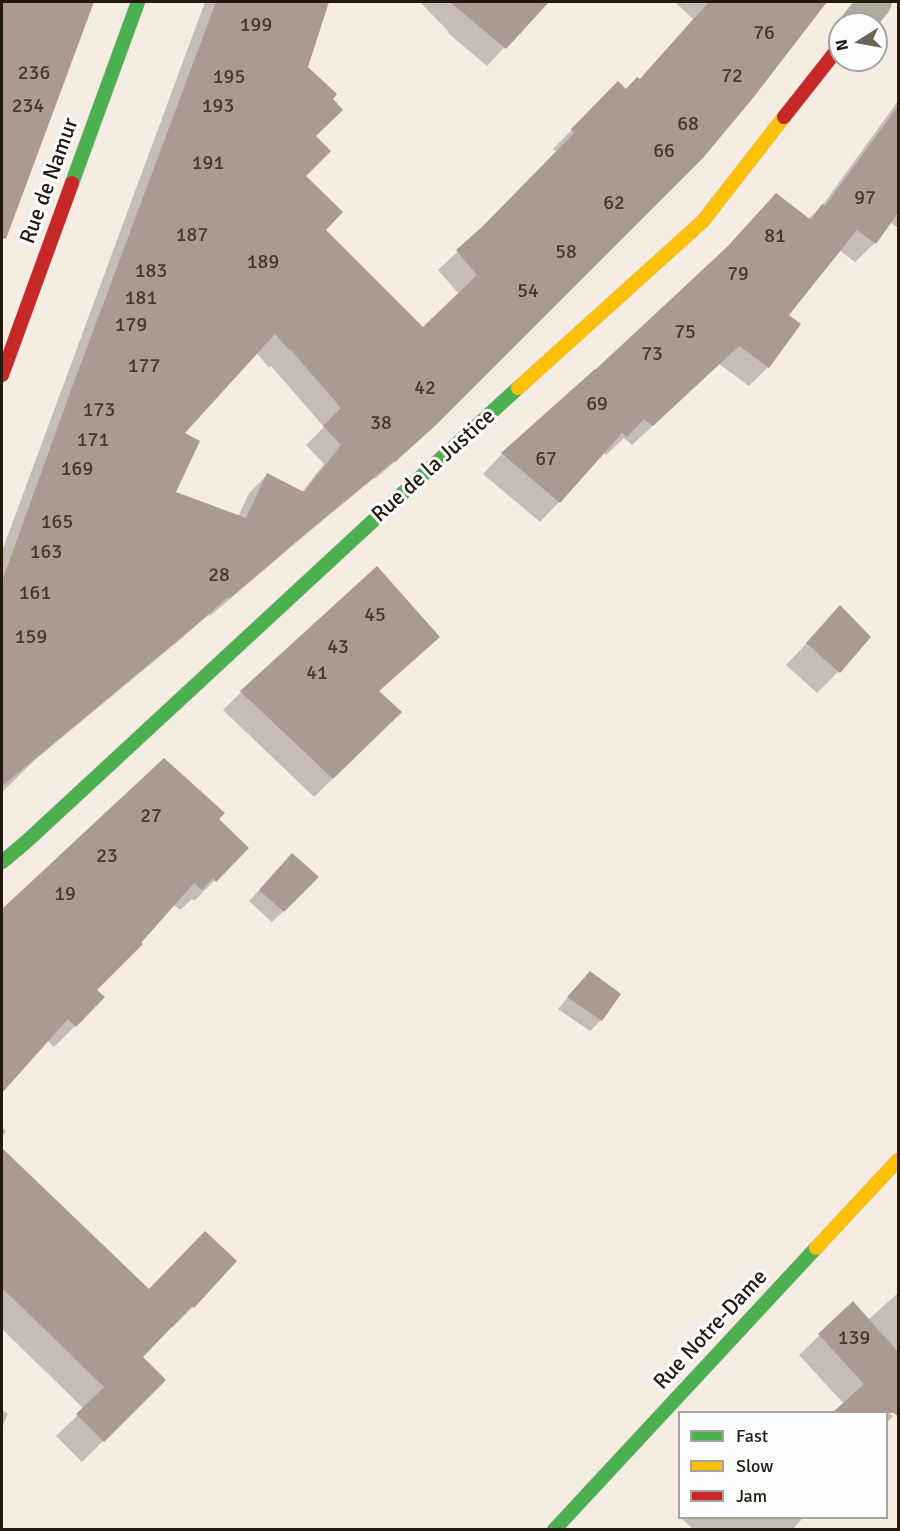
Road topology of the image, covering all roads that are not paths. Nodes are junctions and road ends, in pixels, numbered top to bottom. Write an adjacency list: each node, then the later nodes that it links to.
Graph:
1 (138, 2): 3 (street, Rue de Namur)
2 (828, 61): 4 (street, Rue de la Justice)
3 (2, 375)
4 (2, 862)
5 (898, 1160): 6 (street, Rue Notre-Dame)
6 (554, 1530)

